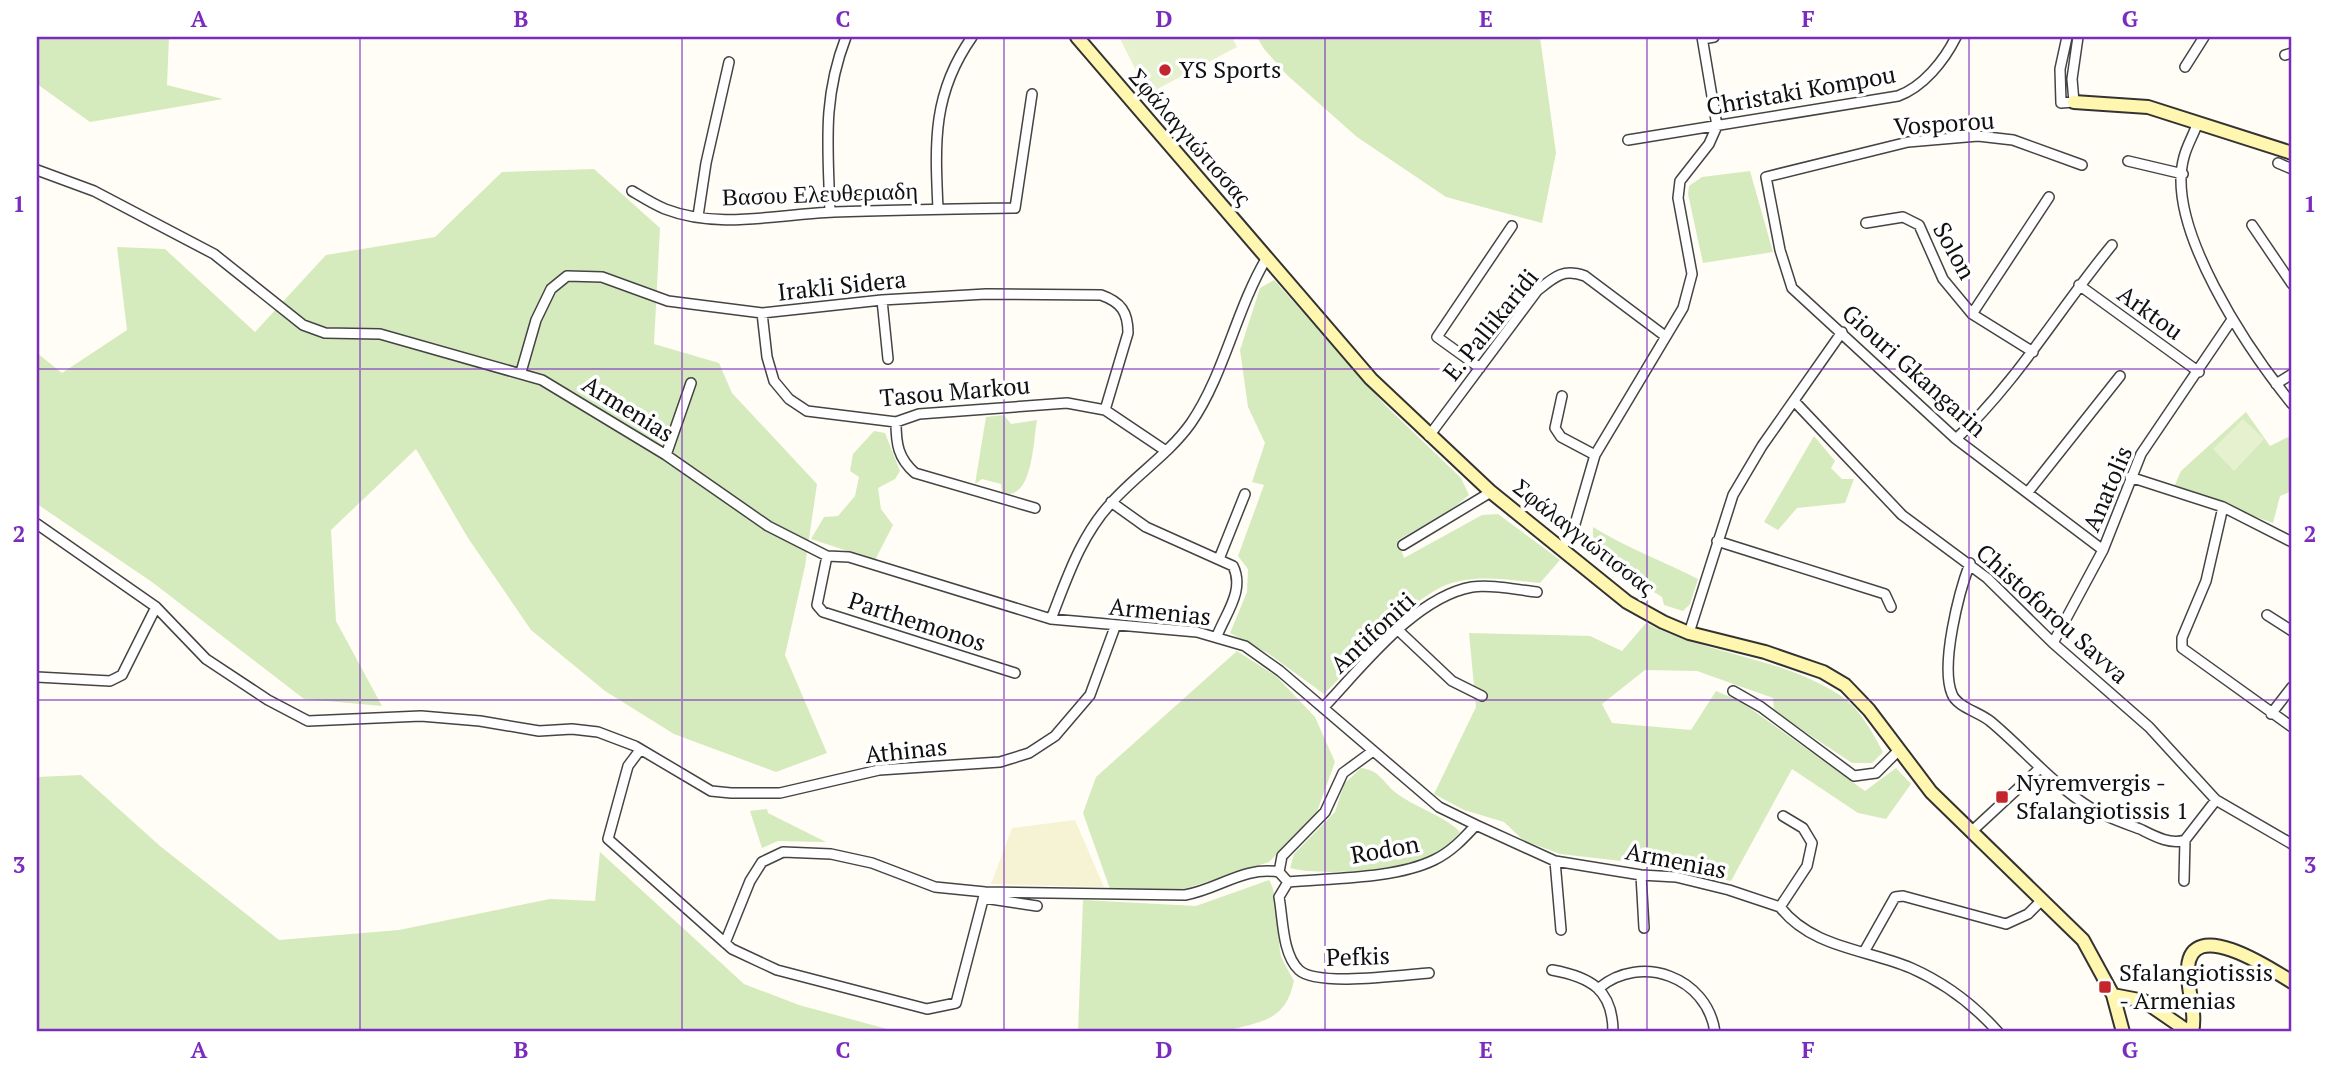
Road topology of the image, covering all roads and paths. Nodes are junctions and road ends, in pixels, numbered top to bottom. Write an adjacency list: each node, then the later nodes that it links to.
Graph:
1 (846, 37): 28 (street)
2 (972, 37): 27 (street)
3 (1077, 37): 34 (street, Σφάλαγγιώτισσας)
4 (1714, 37): 9 (street)
5 (1956, 37): 15 (street, Christaki Kompou)
6 (2067, 37): 13 (street)
7 (2078, 37): 13 (street)
8 (2204, 37): 11 (street)
9 (1703, 38): 15 (street)
10 (729, 62): 29 (street)
11 (2185, 67)
12 (1032, 94): 27 (street, Βασου Ελευθεριαδη)
13 (2067, 102): 14 (street)
14 (2198, 122): 17 (street); 23 (street)
15 (1717, 126): 16 (street, Christaki Kompou); 42 (street)
16 (1628, 140)
17 (2292, 153)
18 (2128, 162): 23 (street)
19 (2278, 163): 21 (street)
20 (2082, 165): 24 (street, Vosporou)
21 (2292, 169)
22 (37, 170): 46 (street, Armenias)
23 (2183, 174): 40 (street)
24 (1766, 177): 41 (street, Giouri Gkangarin)
25 (632, 191): 29 (street, Βασου Ελευθεριαδη)
26 (2049, 197): 39 (street)
27 (939, 209): 28 (street, Βασου Ελευθεριαδη)
28 (830, 212): 29 (street, Βασου Ελευθεριαδη)
29 (698, 216)
30 (1866, 223): 39 (street, Solon)
31 (2252, 225): 35 (street)
32 (1512, 226): 45 (street)
33 (2112, 245): 36 (street)
34 (1266, 258): 57 (street, Σφάλαγγιώτισσας); 59 (street)
35 (2292, 284)
36 (2079, 285): 43 (street); 47 (street, Arktou)
37 (882, 300): 38 (street, Irakli Sidera); 44 (street); 55 (street, Irakli Sidera)
38 (762, 313): 46 (street, Irakli Sidera); 56 (street, Tasou Markou)
39 (1972, 314): 43 (street, Solon)
40 (2231, 321): 47 (street, Anatolis); 51 (street)
41 (1842, 332): 53 (street); 58 (street, Giouri Gkangarin)
42 (1665, 336): 45 (street, E. Pallikaridi); 61 (street)
43 (2033, 352): 58 (street)
44 (888, 359)
45 (1480, 368): 57 (street, E. Pallikaridi)
46 (521, 372): 60 (street, Armenias)
47 (2199, 372): 62 (street, Anatolis)
48 (2292, 374): 51 (street)
49 (2120, 376): 64 (street)
50 (691, 383): 60 (street)
51 (2276, 384): 54 (street)
52 (1562, 396): 61 (street)
53 (1795, 402): 70 (street); 77 (street, Chistoforou Savva)
54 (2292, 404)
55 (1105, 410): 56 (street, Tasou Markou); 59 (street, Tasou Markou)
56 (896, 422): 68 (street)
57 (1429, 436): 63 (street, Σφάλαγγιώτισσας)
58 (1956, 439): 64 (street, Giouri Gkangarin)
59 (1166, 451): 66 (street)
60 (666, 455): 75 (street, Armenias)
61 (1595, 456): 73 (street)
62 (2130, 477): 67 (street); 74 (street, Anatolis)
63 (1491, 492): 72 (street); 73 (street, Σφάλαγγιώτισσας)
64 (2028, 492): 74 (street, Giouri Gkangarin)
65 (1245, 494): 76 (street)
66 (1111, 502): 76 (street); 82 (street)
67 (2223, 507): 71 (street); 95 (street)
68 (1035, 508)
69 (37, 524): 79 (street, Athinas)
70 (1717, 541): 80 (street); 86 (street)
71 (2292, 542)
72 (1403, 545)
73 (1560, 549): 86 (street, Σφάλαγγιώτισσας)
74 (2103, 550): 88 (street, Anatolis)
75 (827, 556): 82 (street, Armenias); 89 (street, Parthemonos)
76 (1219, 559): 87 (street)
77 (1970, 563): 88 (street, Chistoforou Savva); 100 (street)
78 (1537, 592): 84 (street, Antifoniti)
79 (156, 607): 90 (street); 97 (street, Athinas)
80 (1891, 607)
81 (2267, 615): 85 (street)
82 (1051, 620): 83 (street, Armenias)
83 (1115, 627): 87 (street, Armenias); 97 (street, Athinas)
84 (1398, 630): 93 (street); 94 (street, Antifoniti)
85 (2292, 631)
86 (1689, 633): 98 (street, Σφάλαγγιώτισσας)
87 (1217, 636): 94 (street, Armenias)
88 (2053, 643): 101 (street, Chistoforou Savva)
89 (1015, 673)
90 (37, 677)
91 (2292, 687): 95 (street)
92 (1733, 691): 98 (street)
93 (1482, 696)
94 (1323, 708): 99 (street, Armenias)
95 (2271, 713): 96 (street)
96 (2292, 727)
97 (640, 750): 118 (street)
98 (1899, 750): 104 (street, Σφάλαγγιώτισσας)
99 (1373, 751): 103 (street, Armenias); 108 (street)
100 (2039, 768): 104 (street); 105 (street)
101 (2216, 800): 105 (street); 106 (street, Chistoforou Savva)
102 (1783, 816): 115 (street)
103 (1476, 825): 107 (street, Armenias); 111 (street, Rodon)
104 (1972, 832): 113 (street, Σφάλαγγιώτισσας)
105 (2185, 840): 110 (street)
106 (2292, 844)
107 (1555, 861): 109 (street, Armenias); 117 (street)
108 (1279, 872): 111 (street); 112 (street)
109 (1641, 876): 115 (street, Armenias); 116 (street)
110 (2184, 881)
111 (1288, 882): 121 (street, Pefkis)
112 (985, 895): 114 (street); 118 (street); 118 (street)
113 (2042, 900): 119 (street); 124 (street, Σφάλαγγιώτισσας)
114 (1037, 906)
115 (1780, 907): 119 (street)
116 (1644, 928)
117 (1561, 930)
118 (725, 943)
119 (1864, 952): 127 (street)
120 (1552, 970): 123 (street)
121 (1429, 974)
122 (2292, 982): 129 (street)
123 (1599, 988): 125 (street); 126 (street)
124 (2113, 995): 128 (street, Σφάλαγγιώτισσας); 129 (street)
125 (1614, 1032)
126 (1715, 1032)
127 (1998, 1032)
128 (2123, 1032)
129 (2190, 1032)

